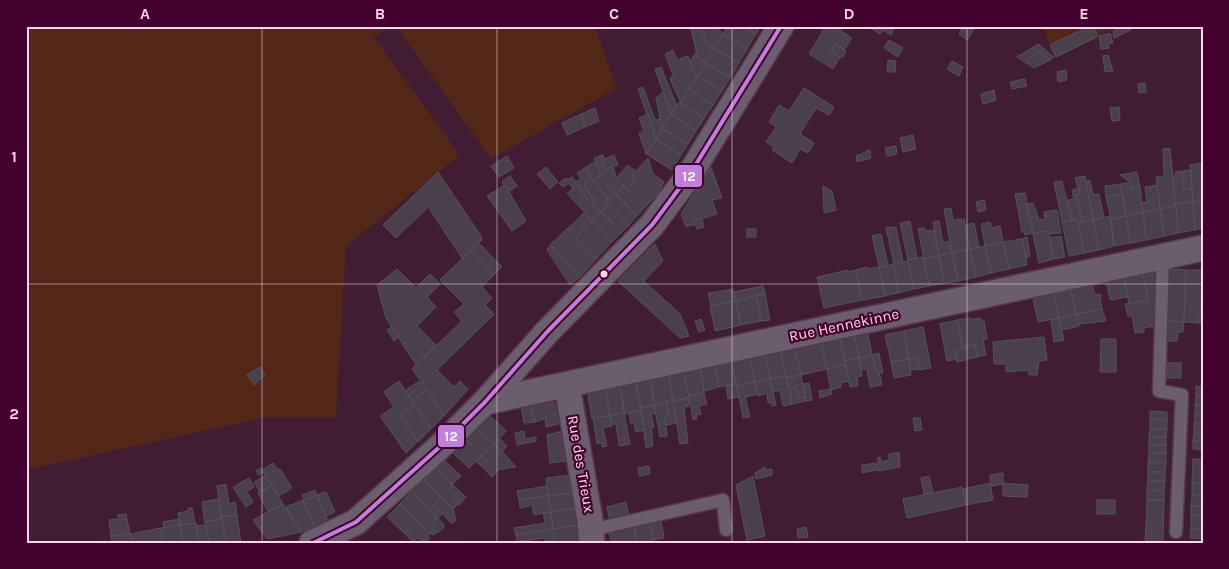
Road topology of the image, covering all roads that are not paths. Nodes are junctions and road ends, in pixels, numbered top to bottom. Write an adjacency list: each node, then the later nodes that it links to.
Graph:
1 (781, 26): 5 (street)
2 (1203, 248): 3 (street, Rue Hennekinne)
3 (1163, 256): 4 (street, Rue Hennekinne); 7 (lane)
4 (567, 385): 5 (street, Rue Hennekinne); 8 (street, Rue des Trieux)
5 (485, 402): 9 (street)
6 (726, 530): 8 (lane)
7 (1176, 532)
8 (591, 536)
9 (312, 543)

